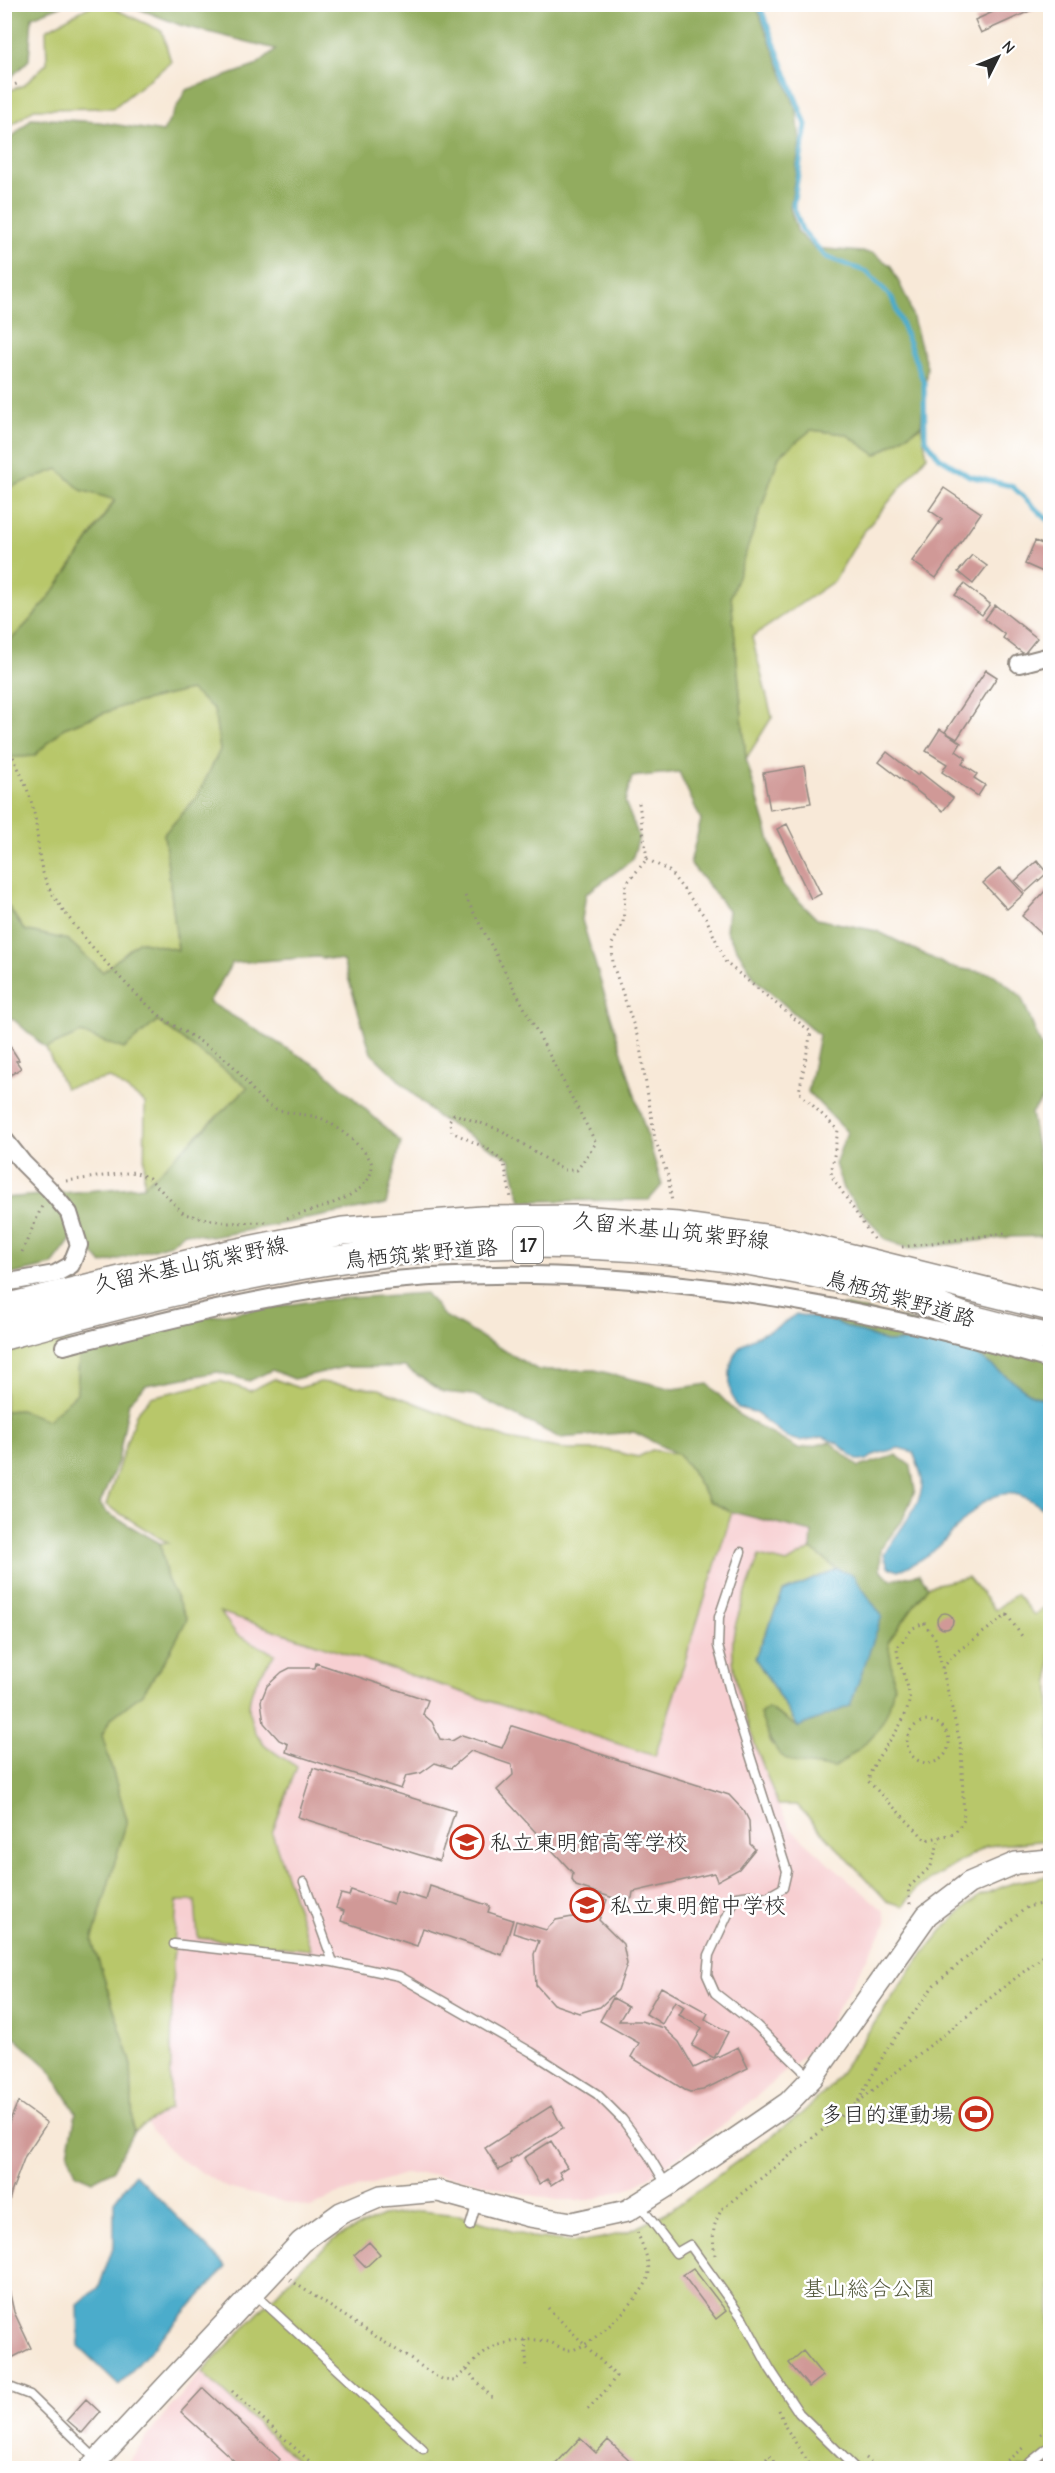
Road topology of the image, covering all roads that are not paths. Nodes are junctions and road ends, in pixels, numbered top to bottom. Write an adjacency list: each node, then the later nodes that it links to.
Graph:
1 (1050, 656): 2 (street)
2 (1019, 664)
3 (4, 1139): 4 (street)
4 (4, 1283)
5 (1050, 1307): 6 (main road, 久留米基山筑紫野線 / 17)
6 (4, 1308)
7 (4, 1336): 8 (main road, 鳥栖筑紫野道路 / 17)
8 (1050, 1338)
9 (64, 1346): 10 (street)
10 (1050, 1360)
11 (741, 1552): 16 (lane)
12 (1050, 1860): 16 (street)
13 (304, 1882): 15 (lane)
14 (174, 1944): 15 (lane)
15 (333, 1962): 17 (lane)
16 (812, 2079): 17 (street)
17 (667, 2186): 19 (street)
18 (478, 2202): 19 (street); 20 (lane); 21 (street)
19 (636, 2213): 26 (lane)
20 (470, 2226)
21 (254, 2292): 24 (lane); 25 (street)
22 (4, 2385): 25 (lane)
23 (1050, 2446): 27 (lane)
24 (423, 2449)
25 (94, 2464)
26 (855, 2469)
27 (1023, 2469)

